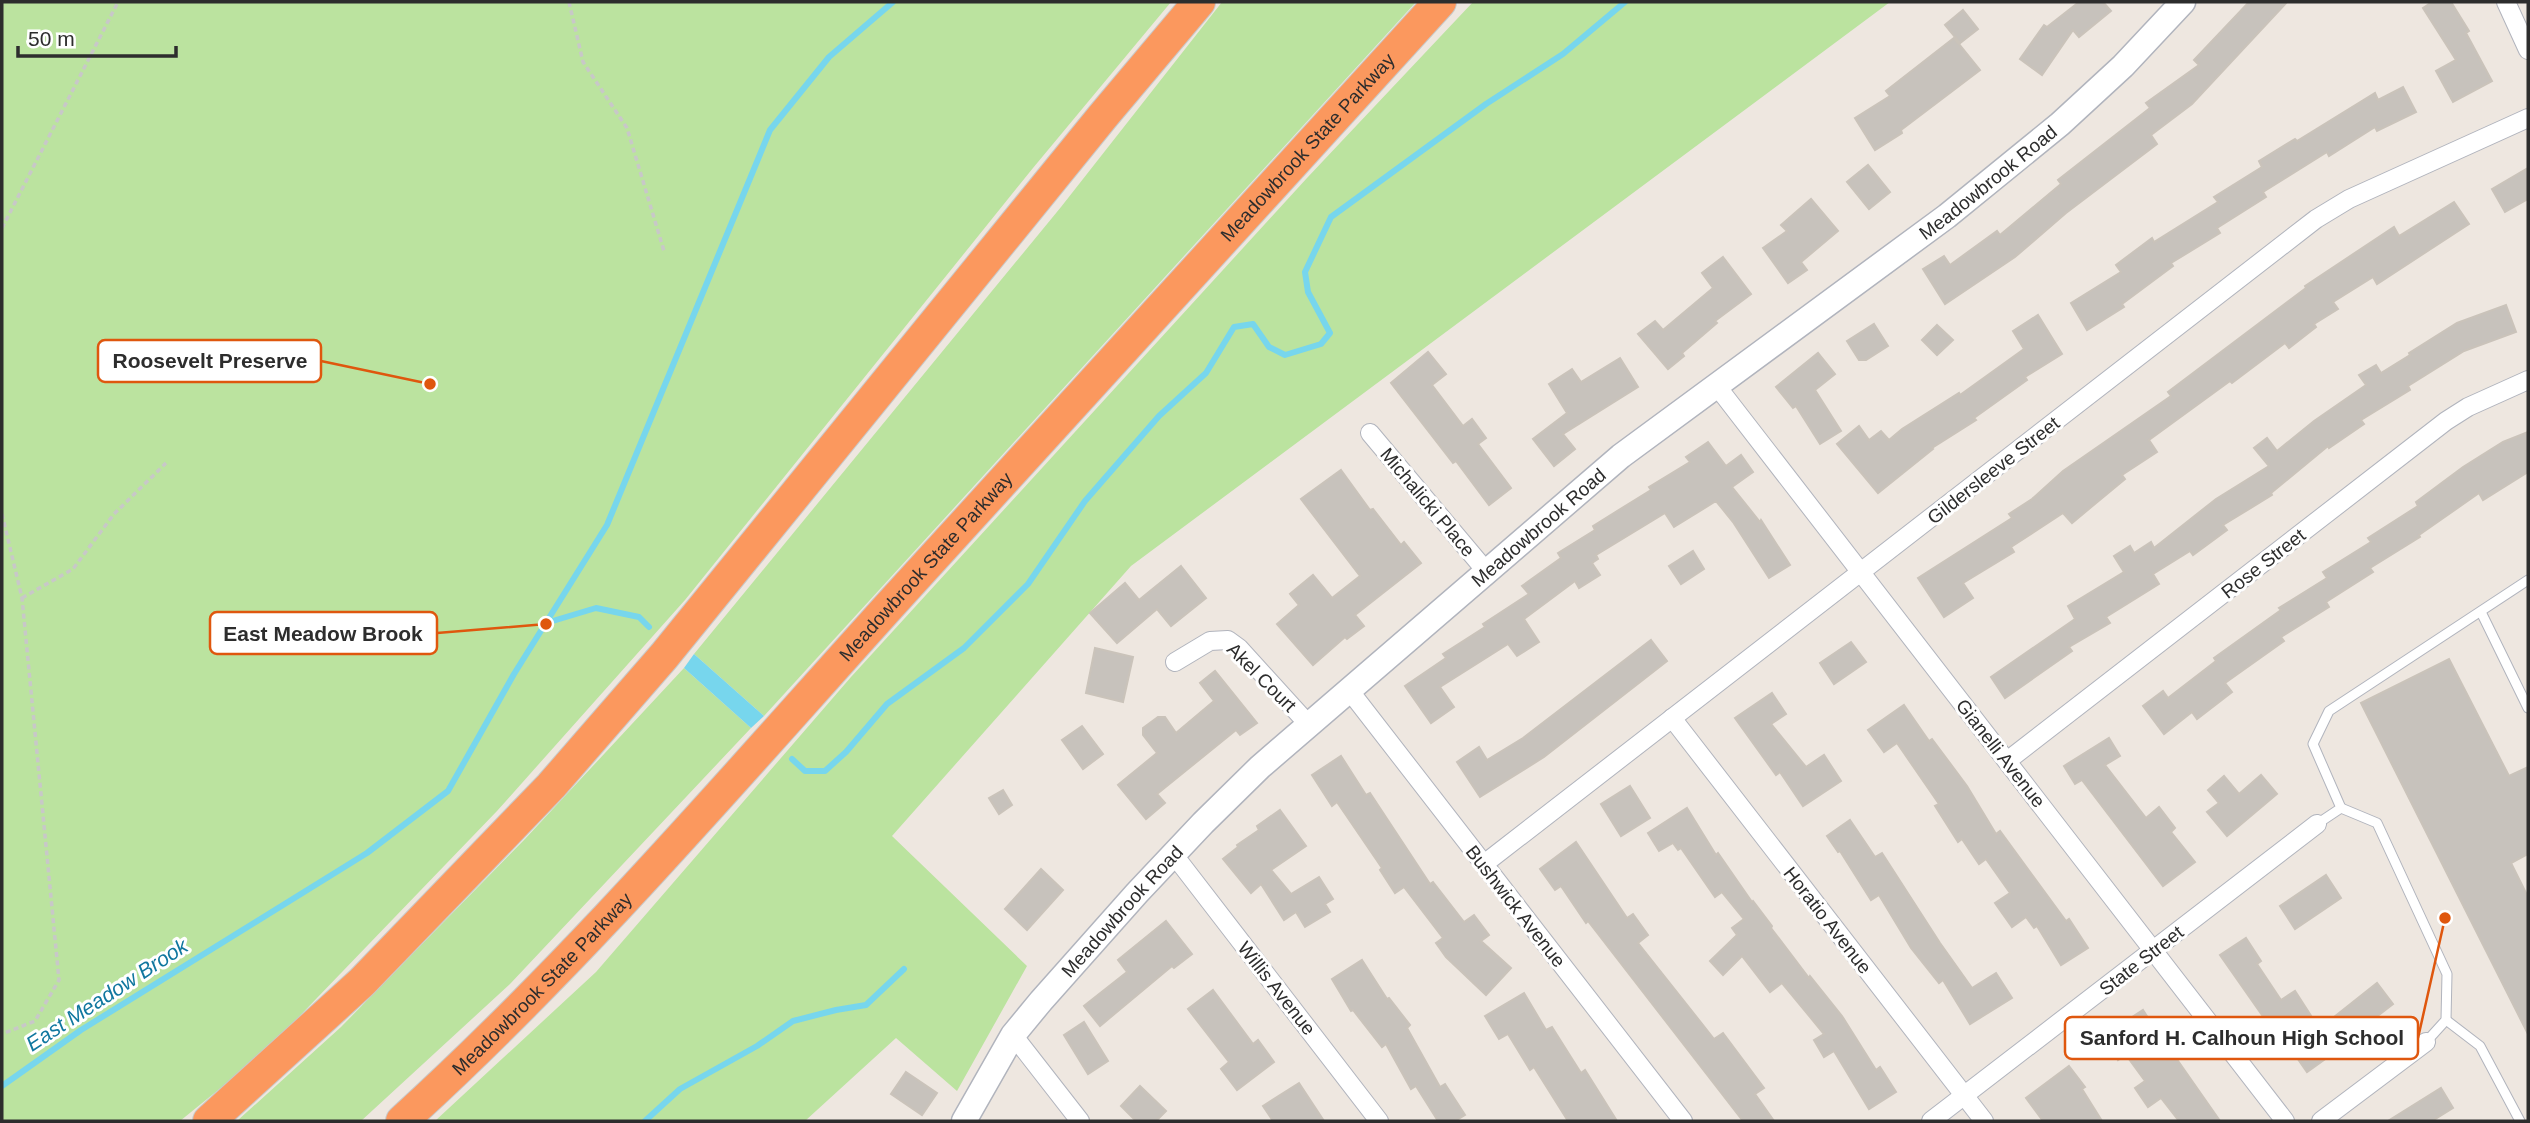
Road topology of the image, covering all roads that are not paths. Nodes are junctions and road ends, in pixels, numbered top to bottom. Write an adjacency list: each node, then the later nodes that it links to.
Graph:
1 (1199, 2): 29 (highway)
2 (1440, 2): 30 (highway, Meadowbrook State Parkway)
3 (2183, 2): 8 (street, Meadowbrook Road)
4 (2506, 2): 5 (street)
5 (2528, 50)
6 (2528, 118): 11 (street, Gildersleeve Street)
7 (2528, 380): 19 (street, Rose Street)
8 (1716, 385): 10 (street, Meadowbrook Road); 11 (street, Gianelli Avenue)
9 (1370, 433): 10 (street, Michalicki Place)
10 (1486, 571): 15 (street, Meadowbrook Road)
11 (1861, 572): 17 (street, Gildersleeve Street); 19 (street, Gianelli Avenue)
12 (2528, 580): 13 (lane)
13 (2481, 611): 16 (lane); 20 (lane)
14 (1175, 662): 18 (street, Akel Court)
15 (1349, 690): 18 (street, Meadowbrook Road); 23 (street, Bushwick Avenue)
16 (2528, 708)
17 (1672, 718): 23 (street, Gildersleeve Street); 28 (street, Horatio Avenue)
18 (1309, 724): 22 (street, Meadowbrook Road)
19 (2007, 761): 24 (street, Gianelli Avenue)
20 (2341, 807): 21 (lane); 25 (lane)
21 (2317, 824): 24 (street, State Street)
22 (1174, 855): 26 (street, Meadowbrook Road); 33 (street, Willis Avenue)
23 (1484, 864): 34 (street, Bushwick Avenue)
24 (2153, 950): 28 (street, State Street); 37 (street, Gianelli Avenue)
25 (2446, 1020): 27 (lane); 39 (lane)
26 (1013, 1035): 31 (street, Meadowbrook Road); 32 (street)
27 (2426, 1042): 38 (street)
28 (1964, 1096): 35 (street, State Street); 36 (street, Horatio Avenue)
29 (209, 1121)
30 (402, 1121)
31 (964, 1121)
32 (1080, 1121)
33 (1379, 1121)
34 (1683, 1121)
35 (1931, 1121)
36 (1984, 1121)
37 (2285, 1121)
38 (2321, 1121)
39 (2520, 1121)

